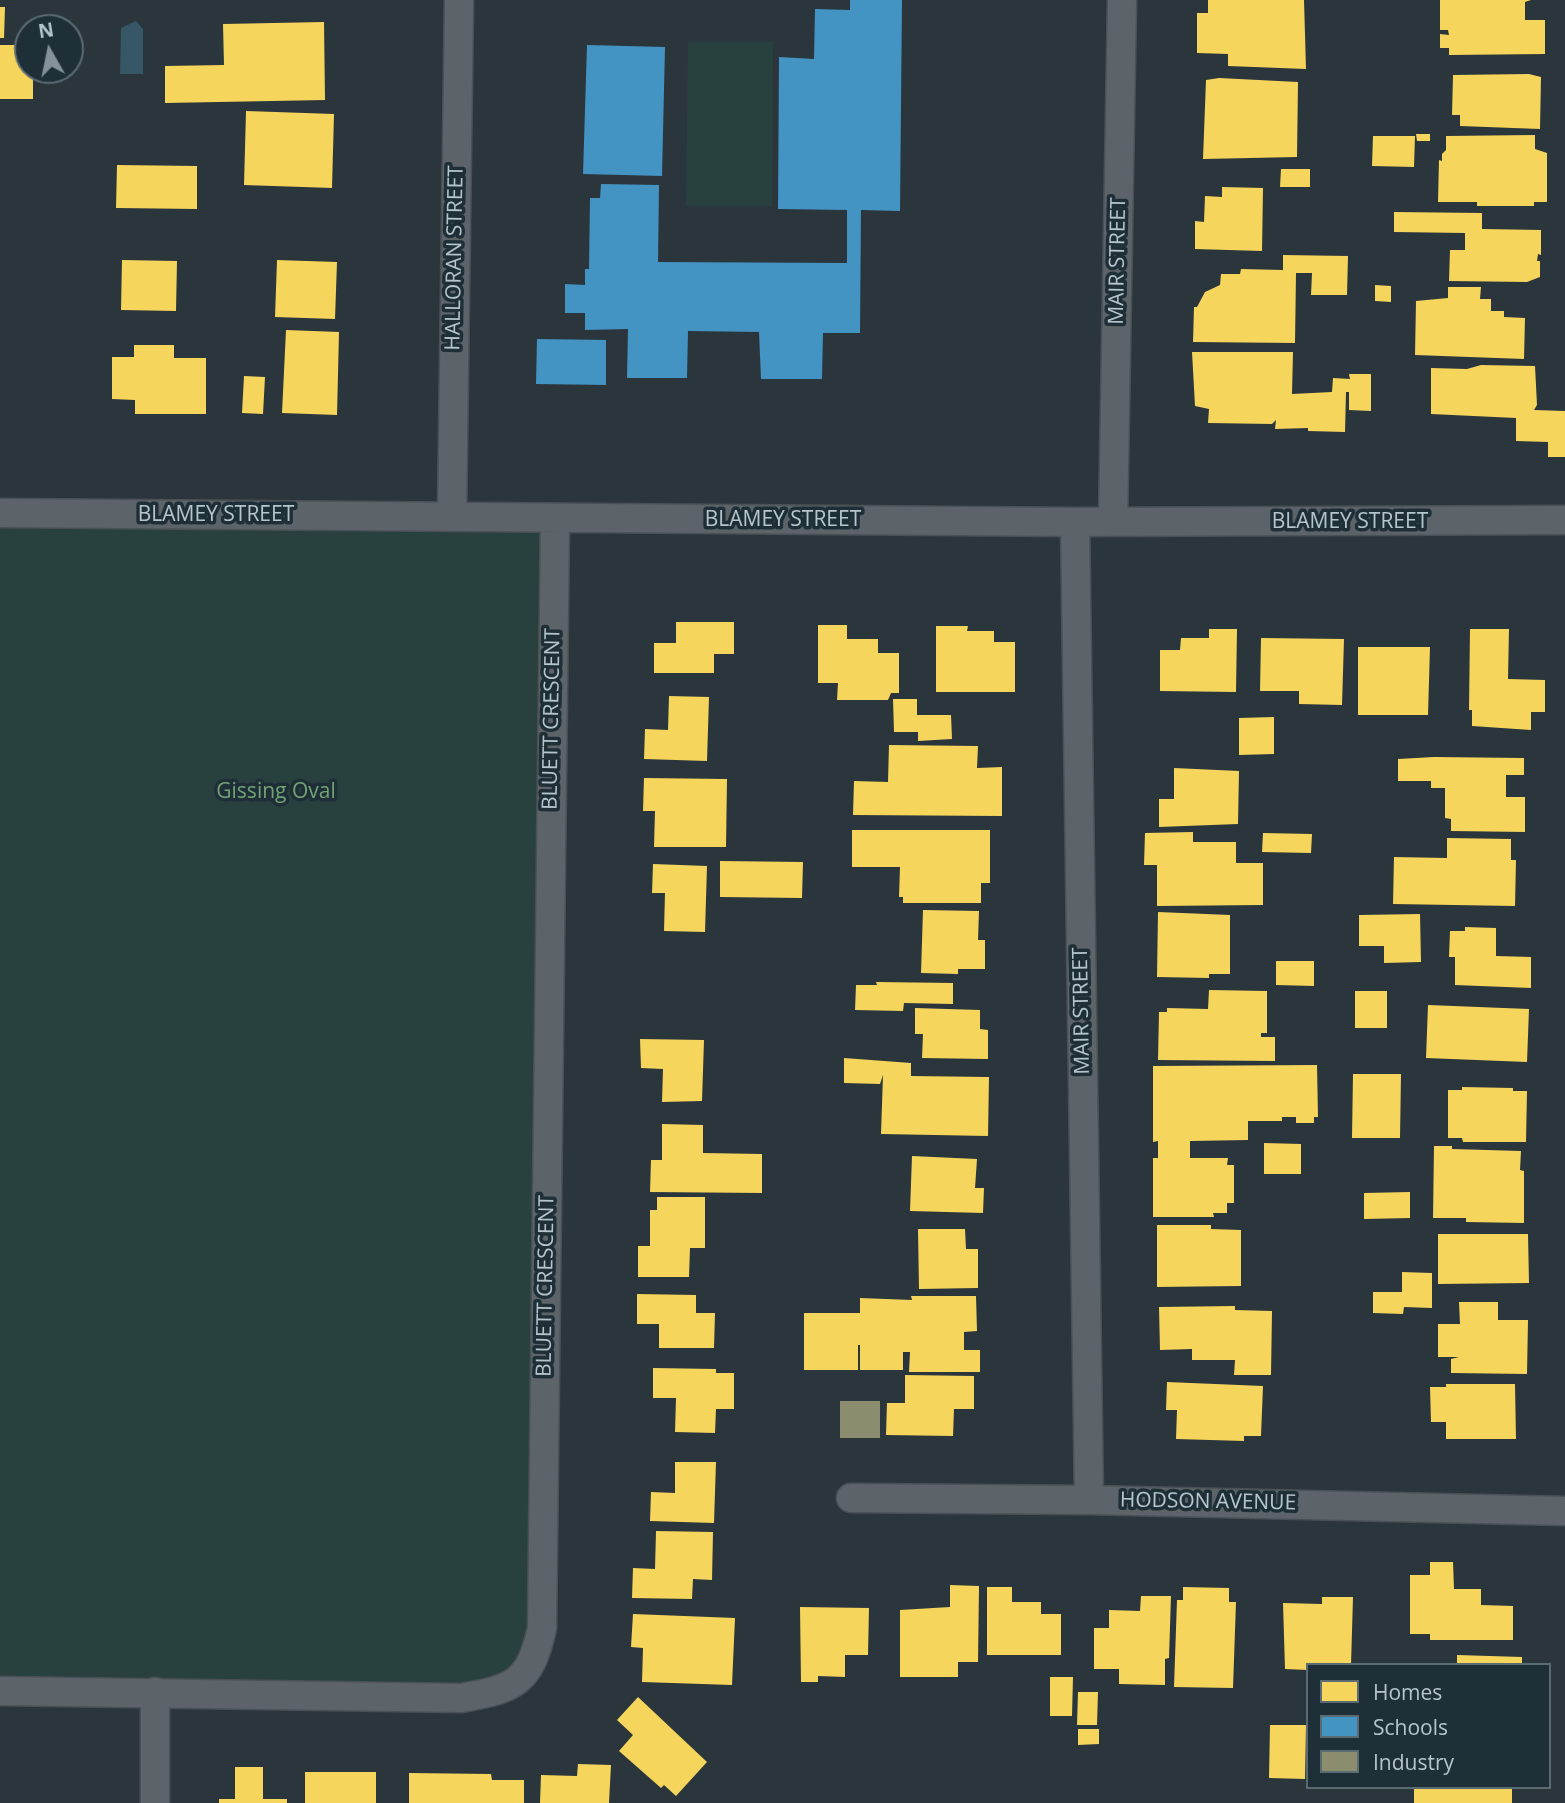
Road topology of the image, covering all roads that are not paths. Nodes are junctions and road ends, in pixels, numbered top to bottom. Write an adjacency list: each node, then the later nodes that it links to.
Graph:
1 (459, 0): 4 (street, HALLORAN STREET)
2 (1122, 0): 8 (street, MAIR STREET)
3 (0, 513): 4 (street, BLAMEY STREET)
4 (452, 516): 5 (street, BLAMEY STREET)
5 (555, 518): 7 (street, BLAMEY STREET); 13 (street, BLUETT CRESCENT)
6 (1565, 520): 8 (street, BLAMEY STREET)
7 (1075, 522): 8 (street, BLAMEY STREET); 10 (street, MAIR STREET)
8 (1113, 522)
9 (851, 1498): 10 (street, HODSON AVENUE)
10 (1090, 1500): 11 (street, HODSON AVENUE)
11 (1565, 1511)
12 (0, 1691): 13 (street, BLUETT CRESCENT)
13 (155, 1692): 14 (street)
14 (155, 1803)

